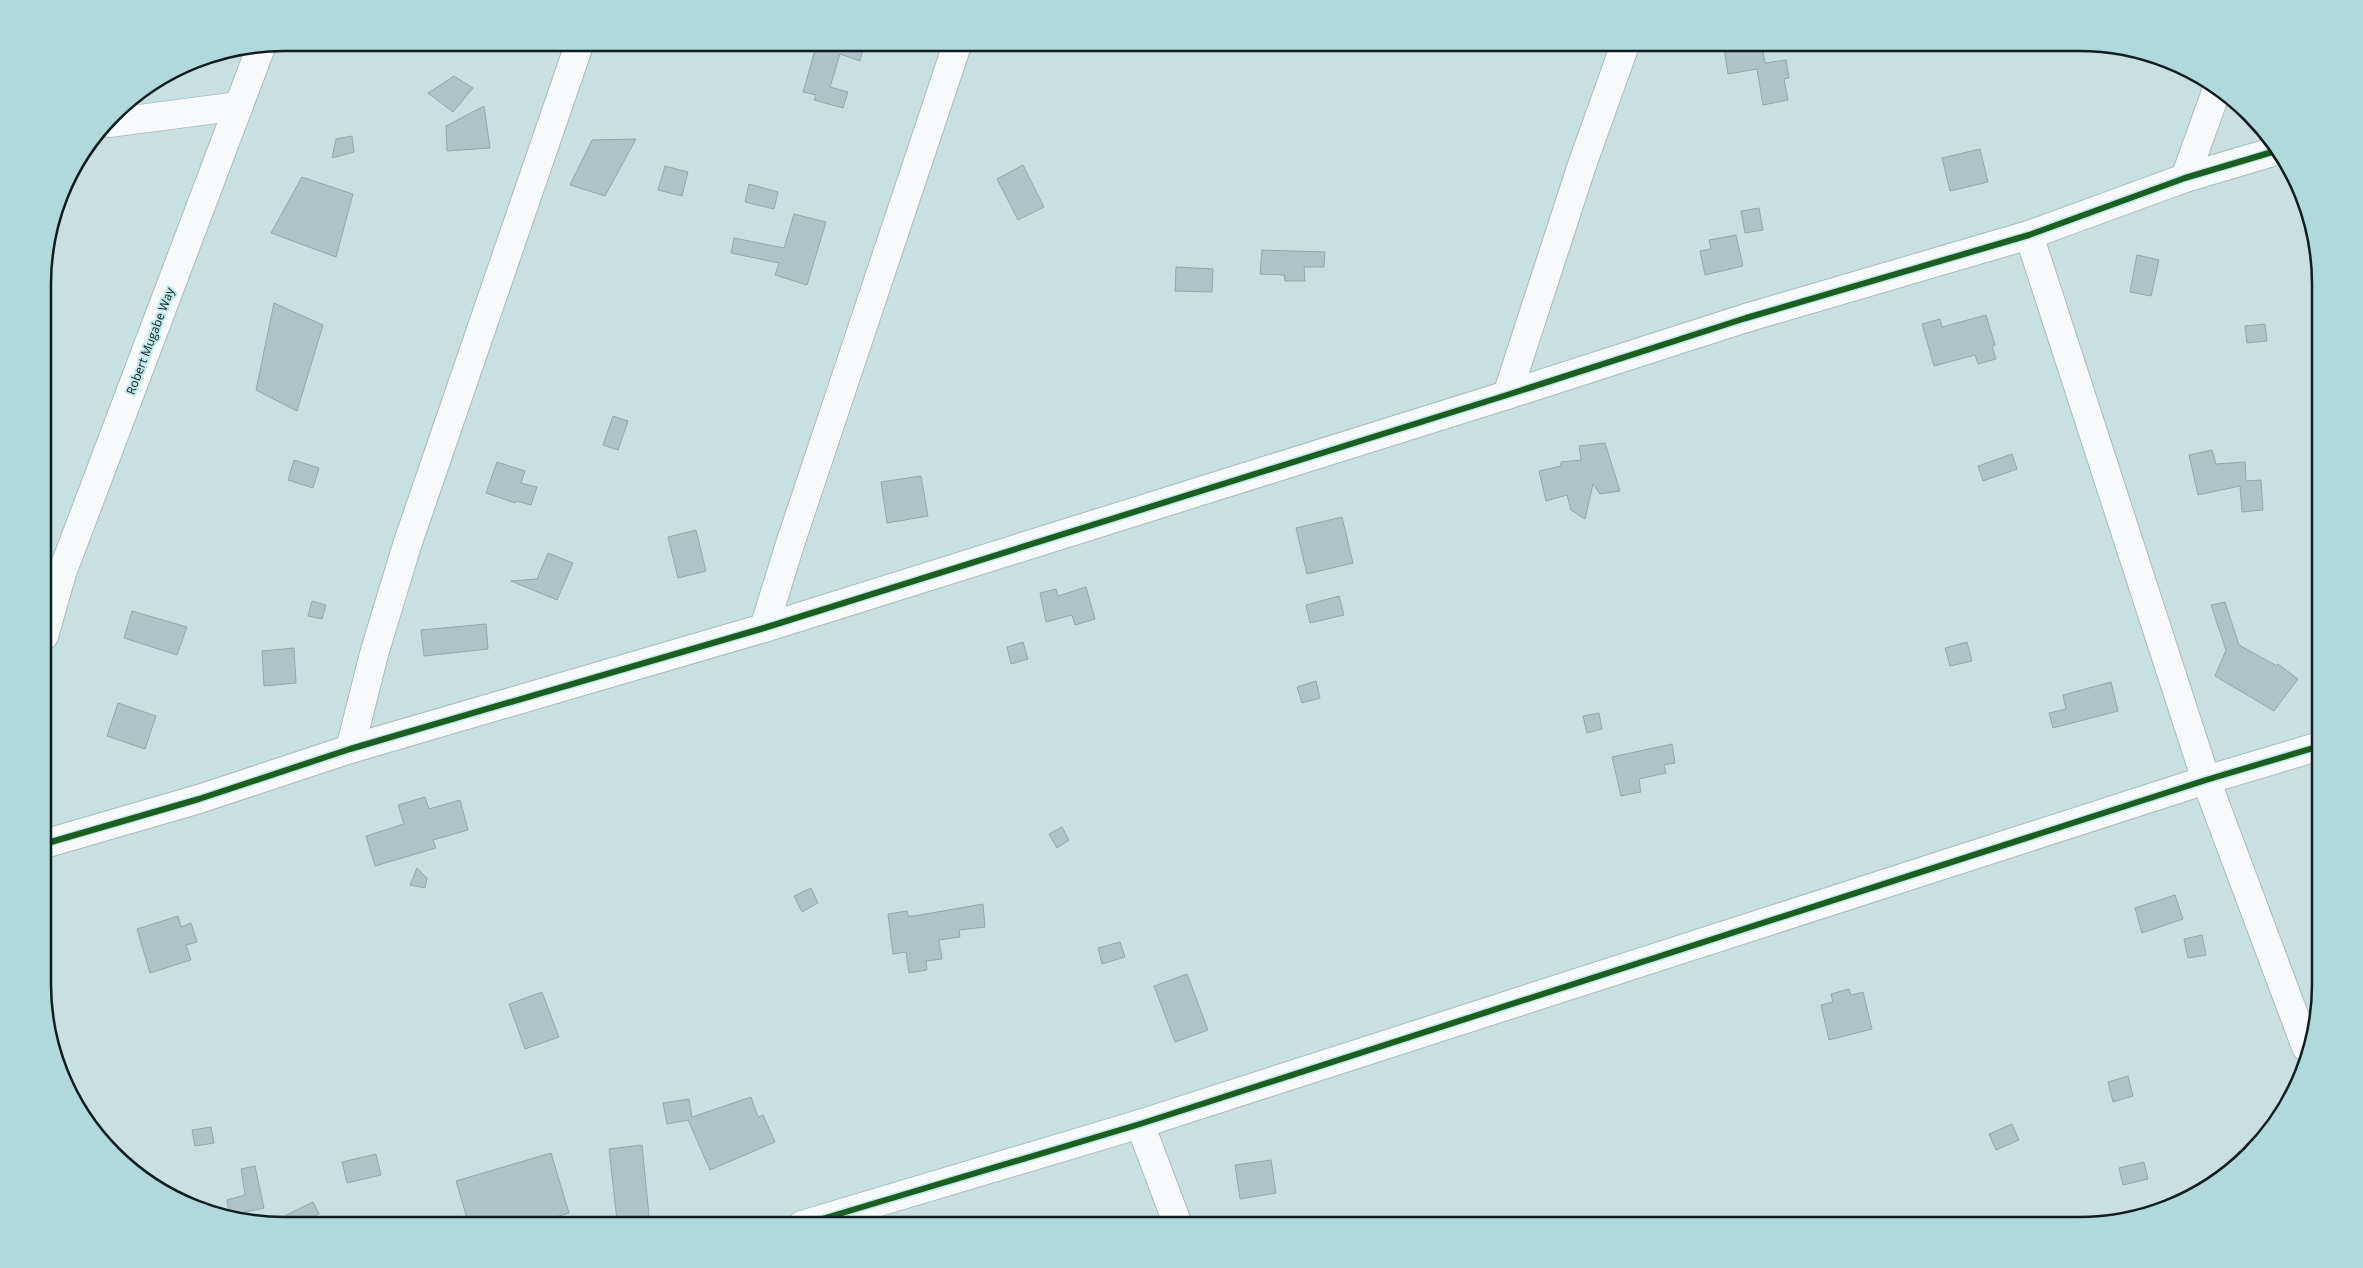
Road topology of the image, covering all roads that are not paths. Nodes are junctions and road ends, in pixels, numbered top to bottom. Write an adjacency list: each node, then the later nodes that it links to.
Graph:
1 (577, 51): 16 (street)
2 (955, 51): 14 (street)
3 (1623, 51): 11 (street)
4 (259, 53): 6 (street, Robert Mugabe Way)
5 (2215, 95): 9 (street)
6 (239, 106): 7 (street); 12 (street, Robert Mugabe Way)
7 (118, 122)
8 (2270, 153): 9 (street)
9 (2185, 178): 10 (street)
10 (2029, 234): 11 (street); 17 (street)
11 (1507, 395): 14 (street)
12 (53, 575): 13 (street, Robert Mugabe Way)
13 (51, 589)
14 (764, 628): 16 (street)
15 (2312, 748): 17 (street)
16 (350, 749): 18 (street)
17 (2206, 780): 19 (street); 20 (street)
18 (51, 842)
19 (2304, 1042)
20 (1140, 1124): 21 (street); 22 (street)
21 (829, 1217)
22 (1175, 1217)

